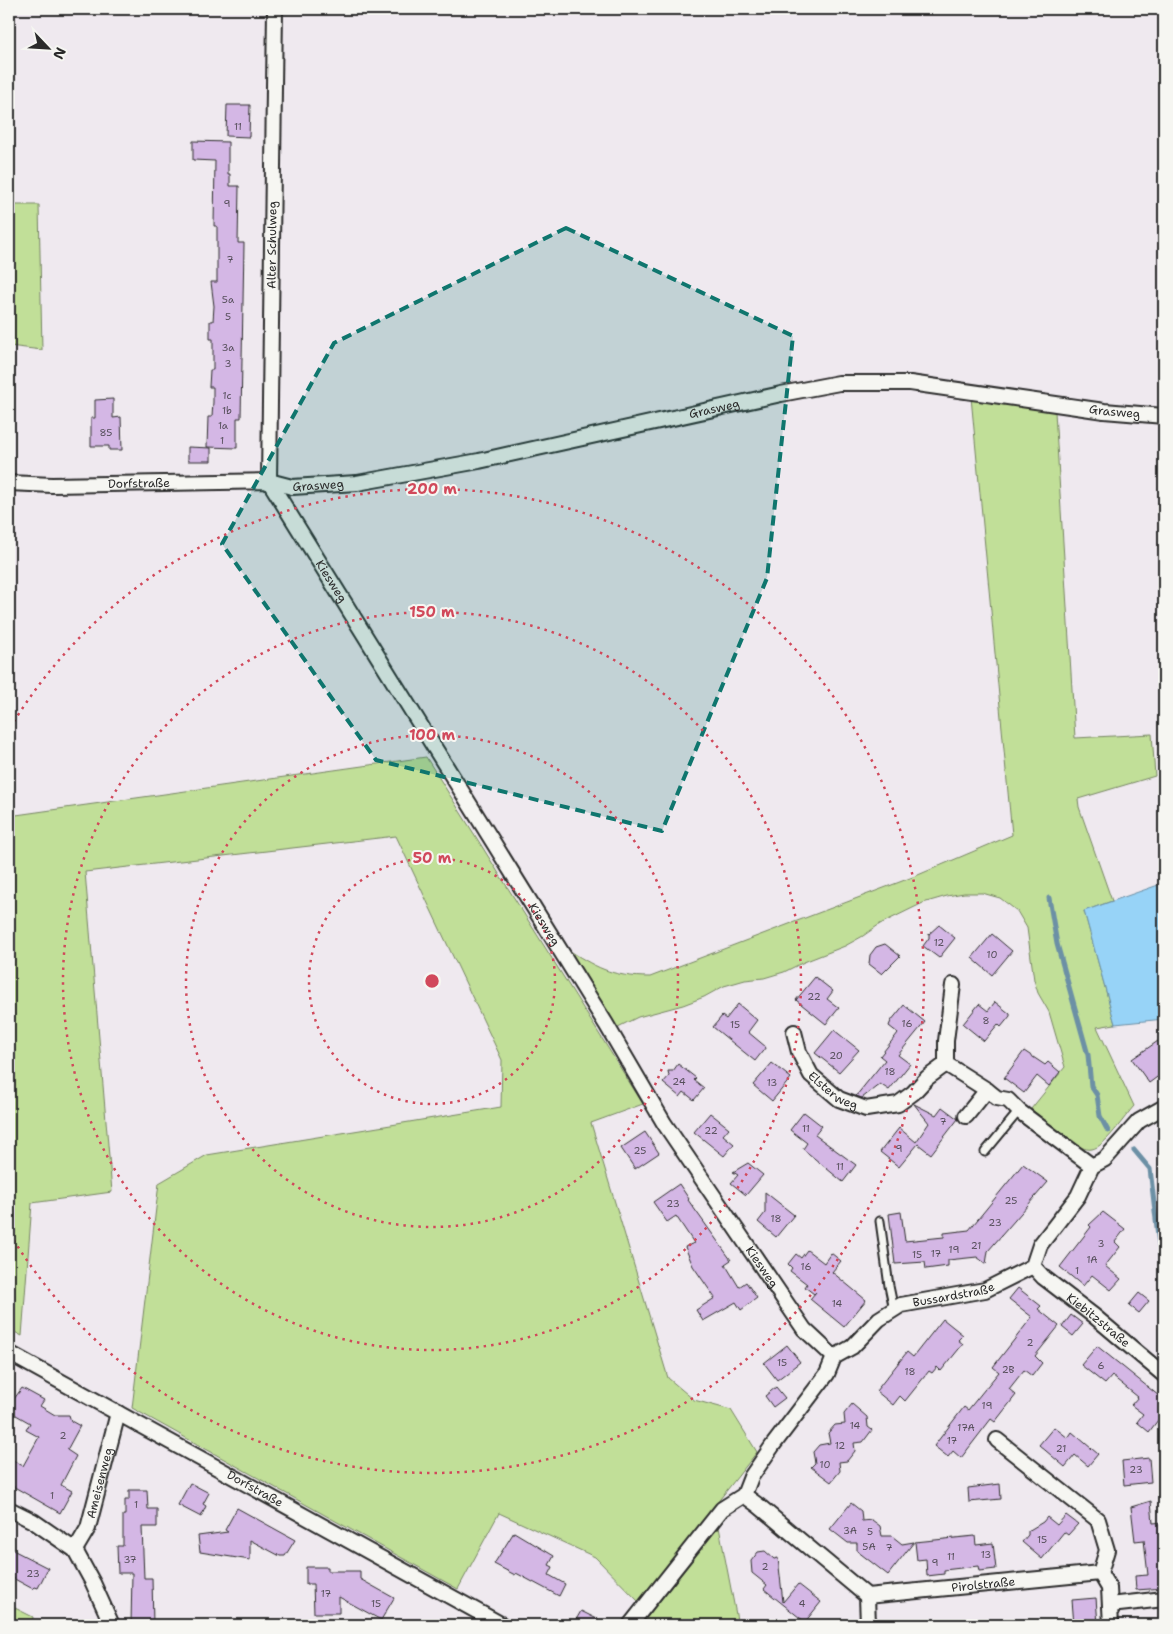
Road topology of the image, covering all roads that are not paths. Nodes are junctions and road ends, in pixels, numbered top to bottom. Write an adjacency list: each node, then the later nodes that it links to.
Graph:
1 (276, 9): 3 (street, Alter Schulweg)
2 (1164, 416): 3 (street, Grasweg)
3 (269, 481): 4 (street, Dorfstraße); 18 (street, Kiesweg)
4 (9, 483)
5 (953, 985): 7 (street)
6 (794, 1032): 7 (street, Elsterweg)
7 (946, 1064): 8 (street)
8 (987, 1090): 10 (street); 11 (street)
9 (1164, 1107): 13 (street)
10 (1019, 1110): 12 (lane); 13 (street)
11 (966, 1116)
12 (985, 1152)
13 (1092, 1166): 15 (street)
14 (880, 1221): 16 (lane)
15 (1032, 1266): 16 (street, Bussardstraße); 19 (street, Kiebitzstraße)
16 (894, 1310): 18 (street, Bussardstraße)
17 (9, 1353): 20 (street, Dorfstraße)
18 (834, 1357): 22 (street)
19 (1164, 1375)
20 (118, 1413): 24 (street, Ameisenweg); 30 (street, Dorfstraße)
21 (997, 1440): 25 (street)
22 (744, 1496): 26 (street); 31 (street)
23 (9, 1509): 24 (street)
24 (75, 1550): 29 (street)
25 (1100, 1572): 26 (street, Pirolstraße); 28 (street)
26 (867, 1596): 32 (street)
27 (1164, 1599): 28 (street)
28 (1110, 1605): 33 (street)
29 (112, 1625)
30 (502, 1625)
31 (630, 1625)
32 (868, 1625)
33 (1111, 1625)

